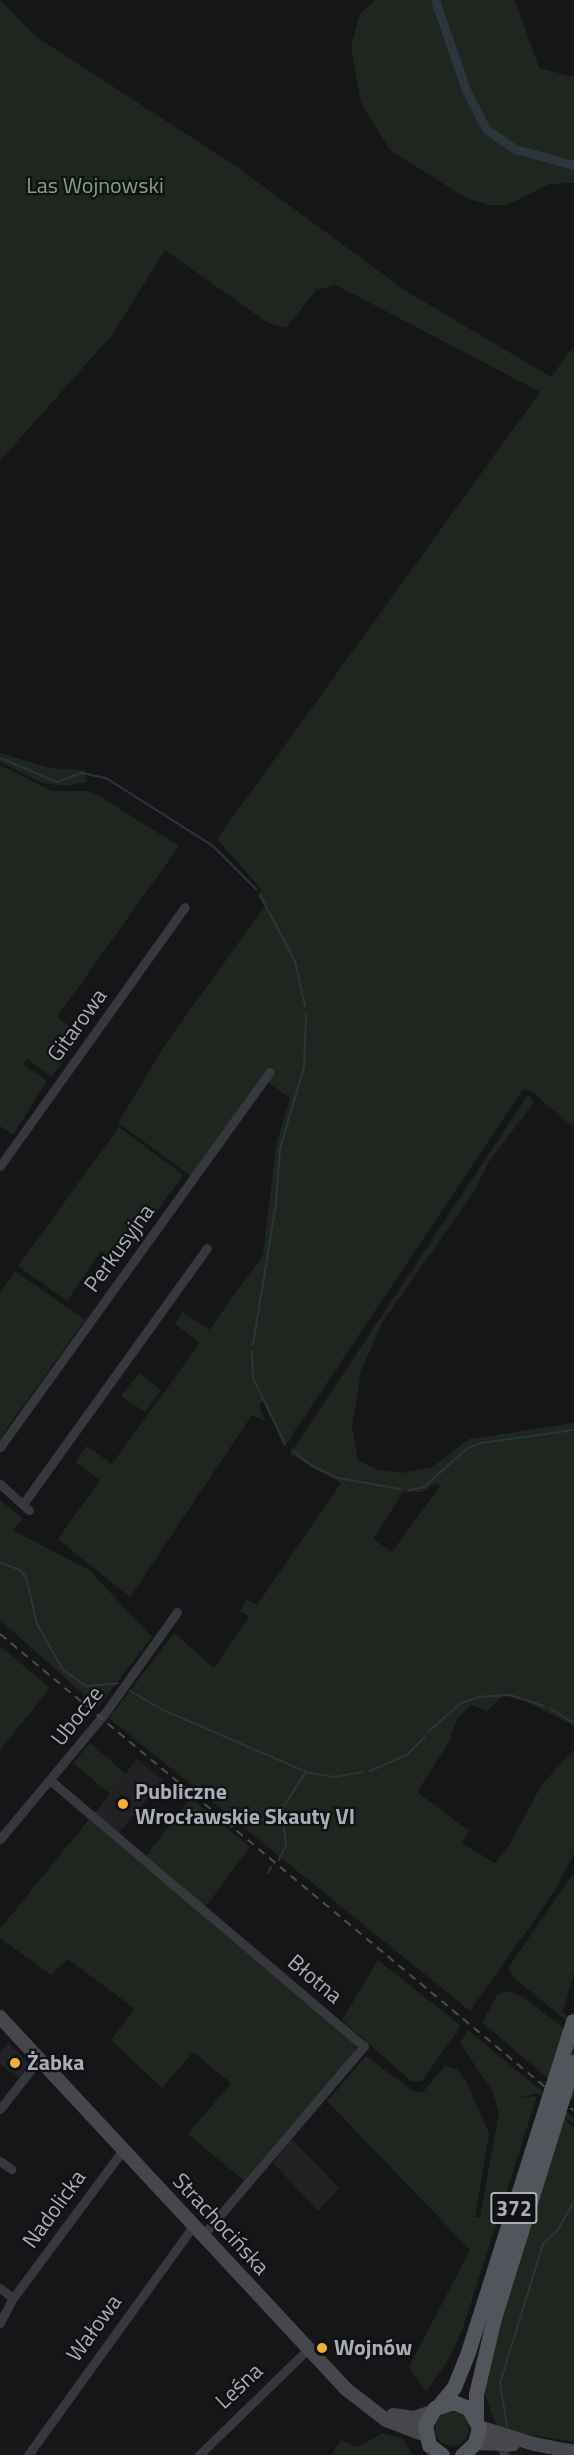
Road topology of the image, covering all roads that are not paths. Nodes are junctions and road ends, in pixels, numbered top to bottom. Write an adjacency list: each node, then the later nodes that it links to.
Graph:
1 (185, 907): 3 (street, Gitarowa)
2 (269, 1072): 5 (street, Perkusyjna)
3 (0, 1166)
4 (207, 1248): 6 (street)
5 (0, 1447)
6 (0, 1484)
7 (177, 1612): 8 (street, Ubocze)
8 (51, 1781): 9 (street, Ubocze); 19 (street, Błotna)
9 (0, 1839)
10 (0, 2017): 12 (main road, Strachocińska)
11 (573, 2019): 14 (main road, 372, bridge)
12 (39, 2059): 15 (street); 16 (main road, Strachocińska)
13 (574, 2061): 14 (main road, 372, bridge)
14 (553, 2108): 24 (main road, 372); 26 (main road, 372)
15 (0, 2109)
16 (123, 2150): 19 (main road, Strachocińska); 21 (street, Nadolicka)
17 (1, 2163): 18 (street)
18 (11, 2169)
19 (198, 2230): 23 (main road, Strachocińska); 32 (street, Wałowa)
20 (0, 2288): 21 (street)
21 (13, 2298): 22 (street, Nadolicka)
22 (0, 2323)
23 (308, 2349): 25 (main road, Strachocińska); 33 (street, Leśna)
24 (435, 2409): 25 (main road, Strachocińska); 26 (main road); 29 (main road, 372)
25 (377, 2413): 29 (main road, Strachocińska)
26 (478, 2423): 27 (main road, 372); 28 (main road)
27 (475, 2443): 30 (main road); 34 (main road)
28 (534, 2444): 30 (main road); 31 (main road)
29 (433, 2448)
30 (502, 2449)
31 (574, 2452)
32 (28, 2455)
33 (199, 2455)
34 (462, 2455)

